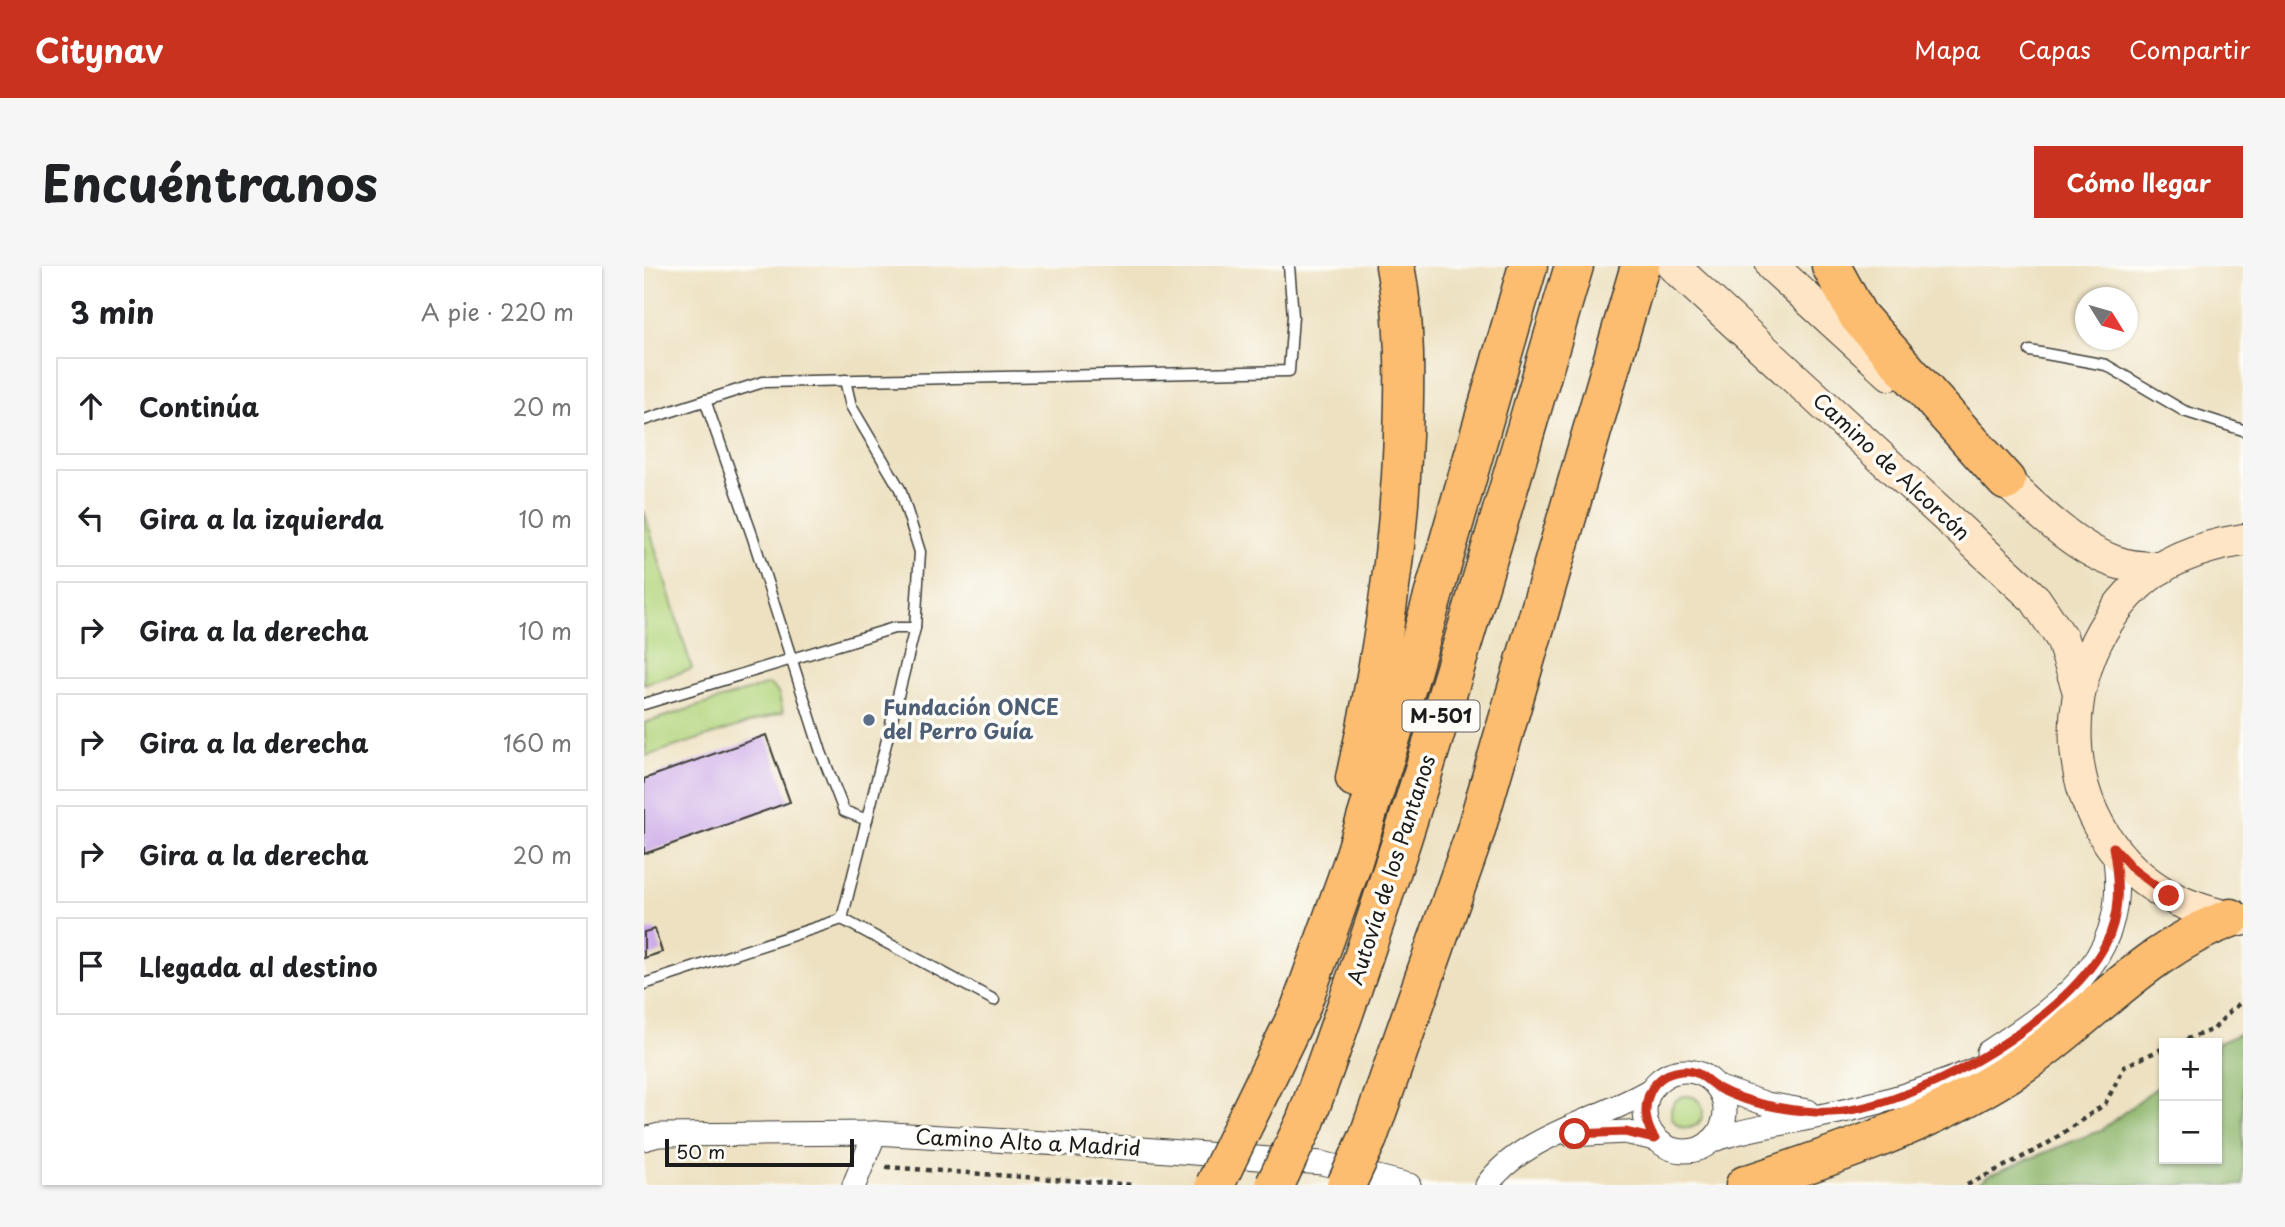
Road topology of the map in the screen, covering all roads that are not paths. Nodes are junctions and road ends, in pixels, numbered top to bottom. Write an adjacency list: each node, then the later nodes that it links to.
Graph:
1 (1289, 266): 10 (lane)
2 (1395, 266): 32 (highway)
3 (1528, 266): 32 (highway)
4 (1574, 266): 40 (highway, Autovía de los Pantanos / M-501, bridge)
5 (1640, 266): 41 (highway, M-501, bridge)
6 (1673, 266): 19 (street, Camino de Alcorcón)
7 (1772, 266): 14 (street)
8 (1831, 266): 14 (highway)
9 (2030, 351): 13 (lane)
10 (845, 380): 11 (lane); 17 (lane)
11 (705, 400): 12 (lane); 18 (lane)
12 (644, 420)
13 (2243, 430)
14 (2006, 481): 16 (street)
15 (2243, 540): 16 (street)
16 (2161, 568): 19 (street)
17 (915, 628): 18 (lane); 21 (lane)
18 (792, 657): 20 (lane); 21 (lane)
19 (2078, 689): 22 (street)
20 (644, 704)
21 (867, 820): 23 (lane)
22 (2113, 847): 24 (street); 28 (street)
23 (842, 919): 26 (lane); 27 (lane)
24 (2237, 919): 25 (highway)
25 (2151, 960): 28 (street); 44 (highway)
26 (644, 984)
27 (994, 1000)
28 (1941, 1081): 31 (street)
29 (1717, 1087): 30 (street); 31 (street); 37 (street)
30 (1650, 1090): 35 (street); 36 (street)
31 (1836, 1112): 37 (street)
32 (1246, 1120): 39 (highway, bridge)
33 (875, 1133): 34 (street, Camino Alto a Madrid); 38 (street); 42 (street, Camino Alto a Madrid)
34 (644, 1139)
35 (1655, 1139): 36 (street); 37 (street)
36 (1547, 1140): 43 (street)
37 (1711, 1141)
38 (860, 1175)
39 (1215, 1185)
40 (1275, 1185)
41 (1346, 1185)
42 (1409, 1185)
43 (1487, 1185)
44 (1745, 1185)

